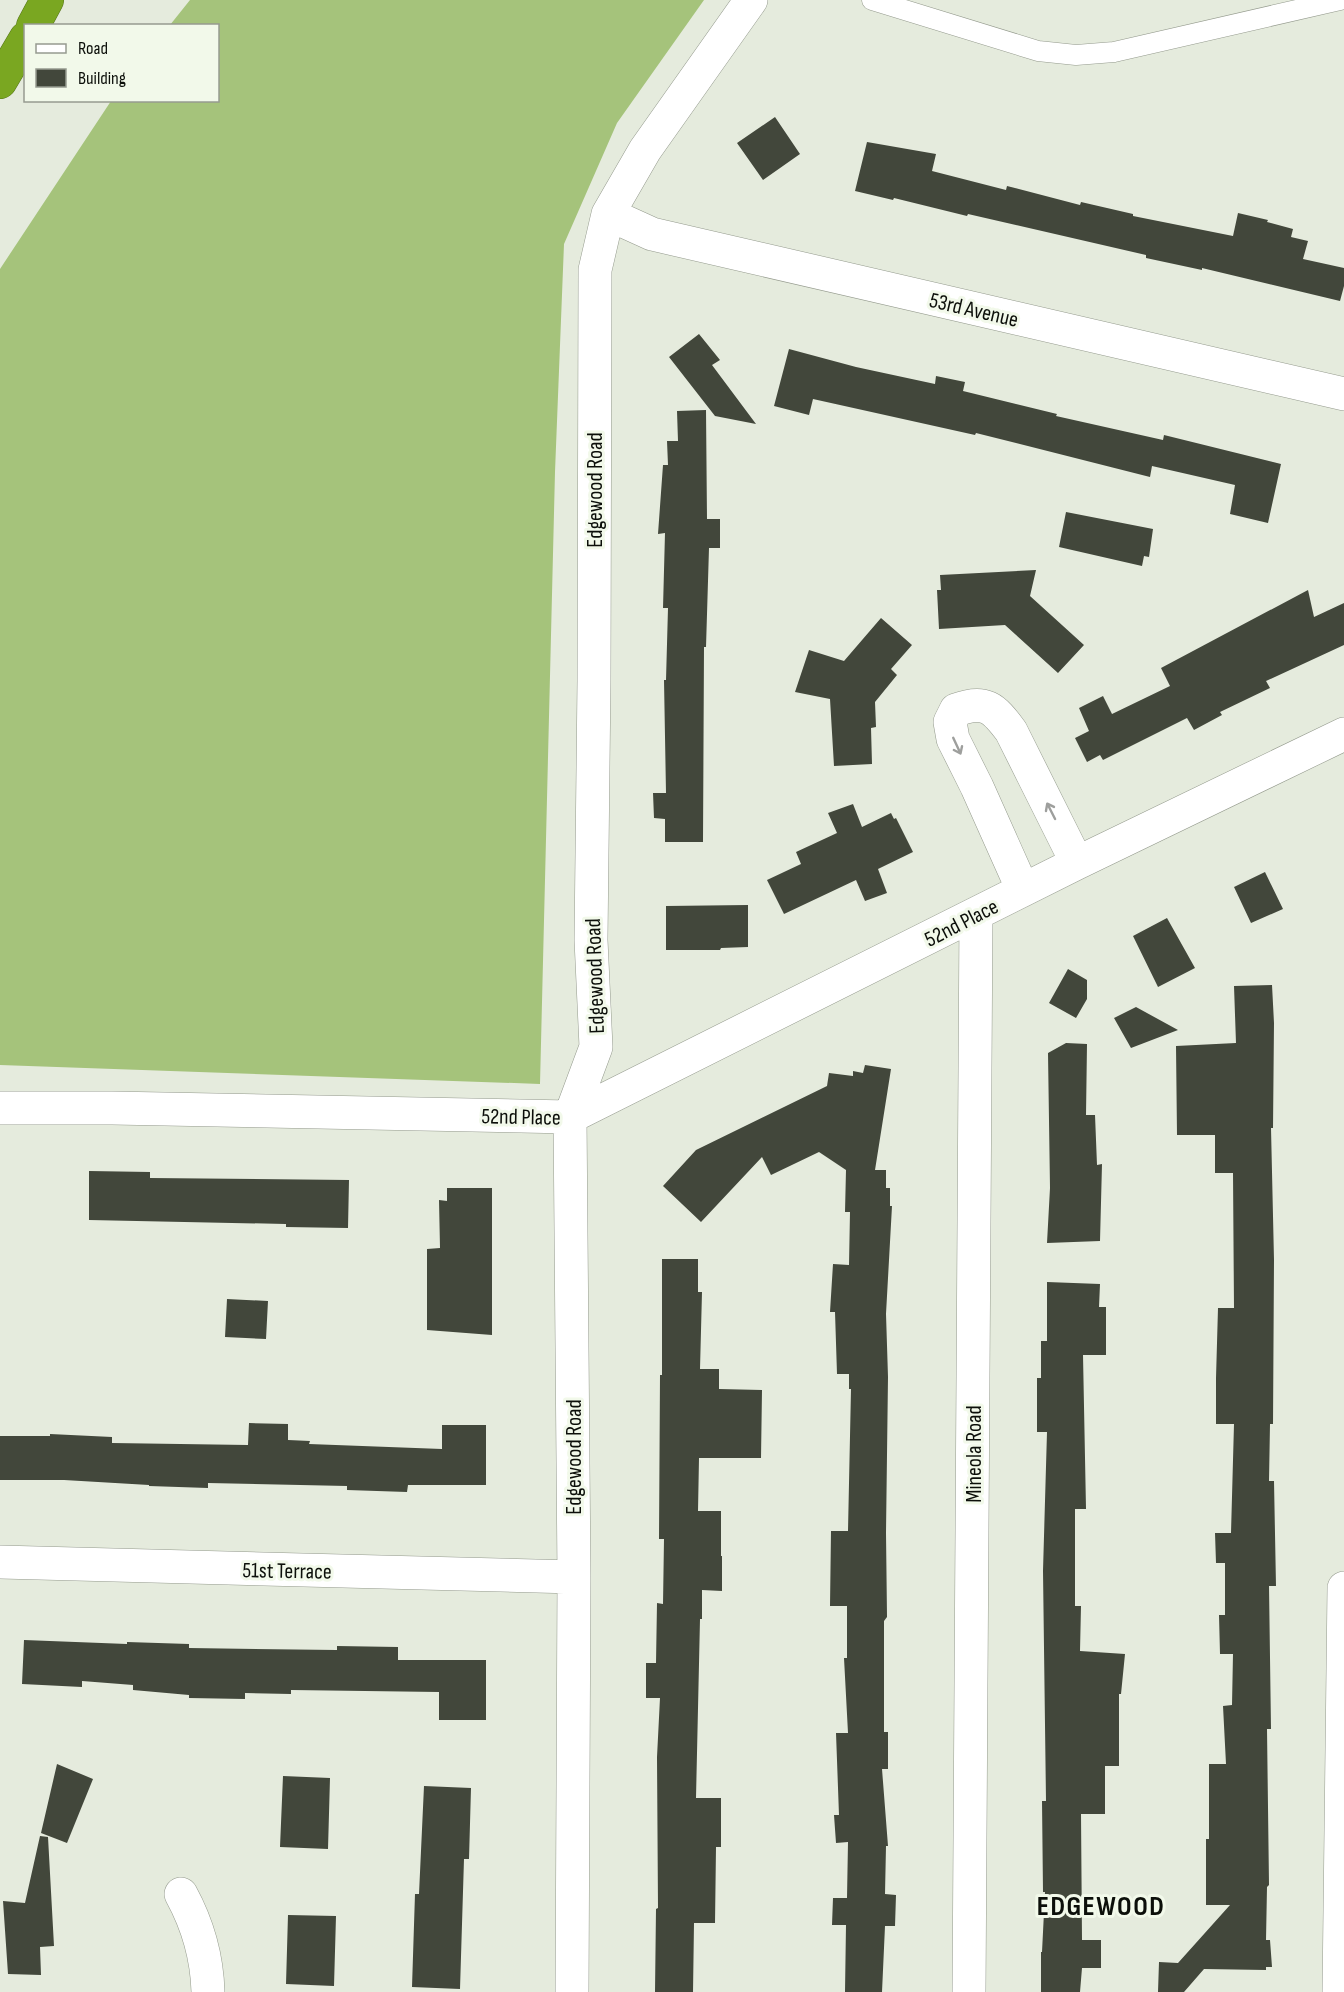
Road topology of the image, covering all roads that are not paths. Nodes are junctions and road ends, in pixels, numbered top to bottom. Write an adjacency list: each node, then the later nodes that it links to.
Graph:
1 (47, 0): 5 (highway)
2 (751, 0): 8 (street, Edgewood Road)
3 (872, 0): 4 (lane)
4 (1340, 0)
5 (34, 24)
6 (24, 41): 7 (highway)
7 (0, 82)
8 (608, 214): 9 (street, 53rd Avenue); 15 (street, Edgewood Road)
9 (1344, 394)
10 (1344, 734): 11 (street, 52nd Place)
11 (1077, 863): 12 (street, 52nd Place); 12 (street, 52nd Place, one-way to 12)
12 (1023, 890): 13 (street, 52nd Place)
13 (976, 915): 15 (street, 52nd Place); 23 (street, Mineola Road)
14 (0, 1108): 15 (street, 52nd Place)
15 (570, 1117): 17 (street, Edgewood Road)
16 (0, 1562): 17 (street, 51st Terrace)
17 (574, 1577): 22 (street, Edgewood Road)
18 (1344, 1588): 19 (street)
19 (1343, 1842): 24 (street)
20 (181, 1894): 21 (street)
21 (208, 1992)
22 (572, 1992)
23 (969, 1992)
24 (1339, 1992)

